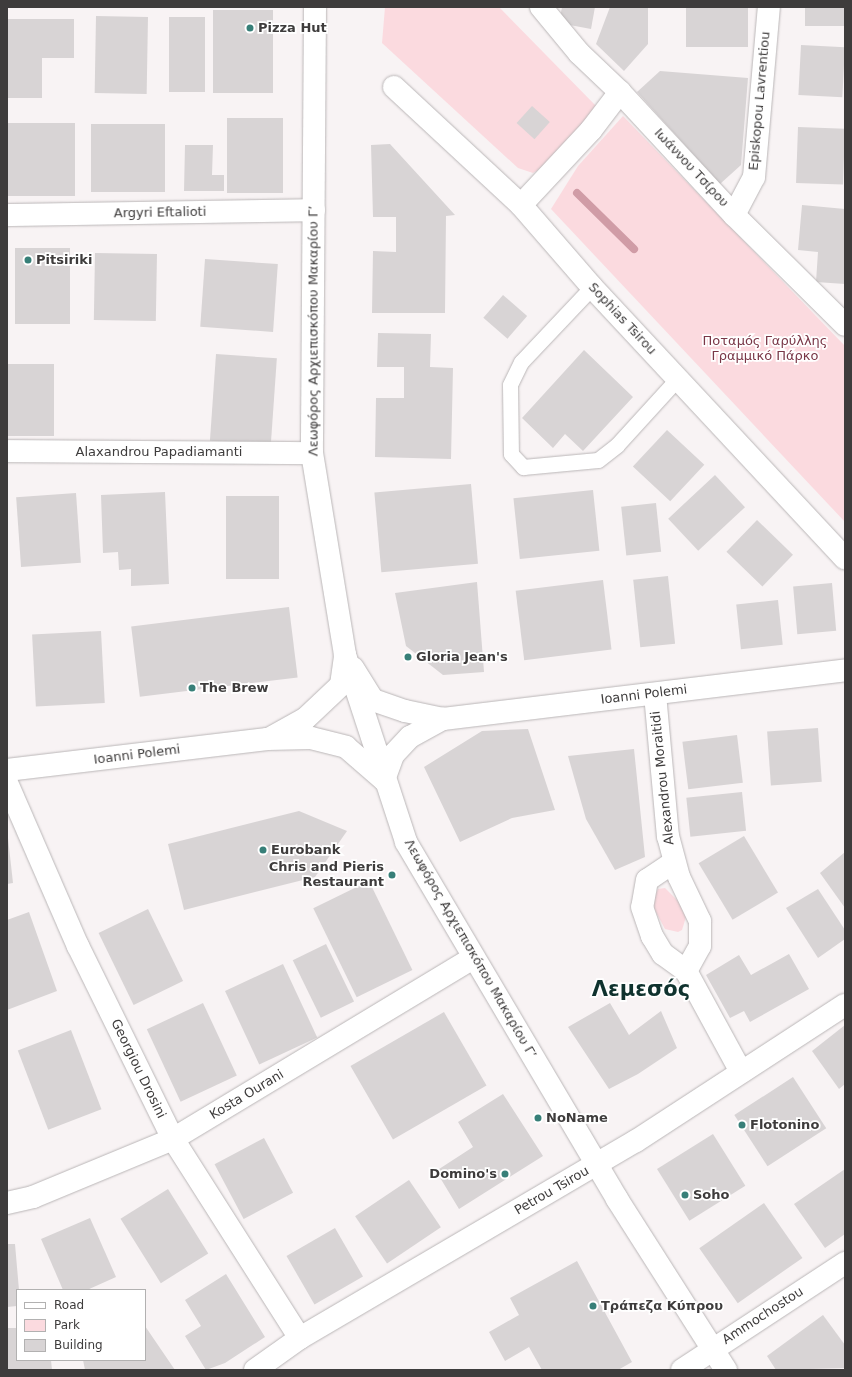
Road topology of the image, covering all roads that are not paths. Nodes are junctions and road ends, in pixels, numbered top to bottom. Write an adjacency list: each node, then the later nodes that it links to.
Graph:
1 (315, 7): 7 (street, Λεωφόρος Αρχιεπισκόπου Μακαρίου Γ’)
2 (541, 7): 5 (street, Ιωάννου Τσίρου)
3 (769, 7): 9 (street, Episkopou Lavrentiou)
4 (394, 87): 6 (street, Sophias Tsirou)
5 (620, 92): 6 (street); 9 (street, Ιωάννου Τσίρου)
6 (521, 205): 10 (street, Sophias Tsirou)
7 (314, 210): 8 (street, Argyri Eftalioti); 14 (street, Λεωφόρος Αρχιεπισκόπου Μακαρίου Γ’)
8 (7, 215)
9 (734, 215): 11 (street, Ιωάννου Τσίρου)
10 (592, 287): 12 (street, Sophias Tsirou); 12 (lane)
11 (845, 324)
12 (677, 379): 15 (street, Sophias Tsirou)
13 (7, 451): 14 (street, Alaxandrou Papadiamanti)
14 (312, 453): 16 (street, Λεωφόρος Αρχιεπισκόπου Μακαρίου Γ’)
15 (845, 558)
16 (345, 655): 19 (street, Ioanni Polemi); 20 (street, Ioanni Polemi); 22 (street, Λεωφόρος Αρχιεπισκόπου Μακαρίου Γ’)
17 (845, 670): 18 (street, Ioanni Polemi)
18 (655, 694): 19 (street, Ioanni Polemi); 24 (street, Alexandrou Moraitidi)
19 (443, 718): 22 (street, Ioanni Polemi)
20 (267, 739): 21 (street, Ioanni Polemi); 22 (street, Ioanni Polemi)
21 (7, 770)
22 (384, 780): 25 (street, Λεωφόρος Αρχιεπισκόπου Μακαρίου Γ’)
23 (7, 783): 29 (street, Georgiou Drosini)
24 (674, 862): 26 (street, Alexandrou Moraitidi); 26 (street, Alexandrou Moraitidi)
25 (473, 958): 29 (street, Kosta Ourani); 30 (street, Λεωφόρος Αρχιεπισκόπου Μακαρίου Γ’)
26 (686, 971): 28 (street, Alexandrou Moraitidi)
27 (845, 1005): 28 (street, Petrou Tsirou)
28 (741, 1072): 30 (street, Petrou Tsirou)
29 (173, 1139): 31 (street, Kosta Ourani); 33 (street, Georgiou Drosini)
30 (597, 1164): 33 (street, Petrou Tsirou); 34 (street, Λεωφόρος Αρχιεπισκόπου Μακαρίου Γ’)
31 (7, 1203)
32 (845, 1263): 34 (street, Ammochostou)
33 (300, 1338): 35 (street, Petrou Tsirou)
34 (712, 1348): 36 (street, Ammochostou); 37 (street, Λεωφόρος Αρχιεπισκόπου Μακαρίου Γ’)
35 (255, 1370)
36 (682, 1370)
37 (726, 1370)

